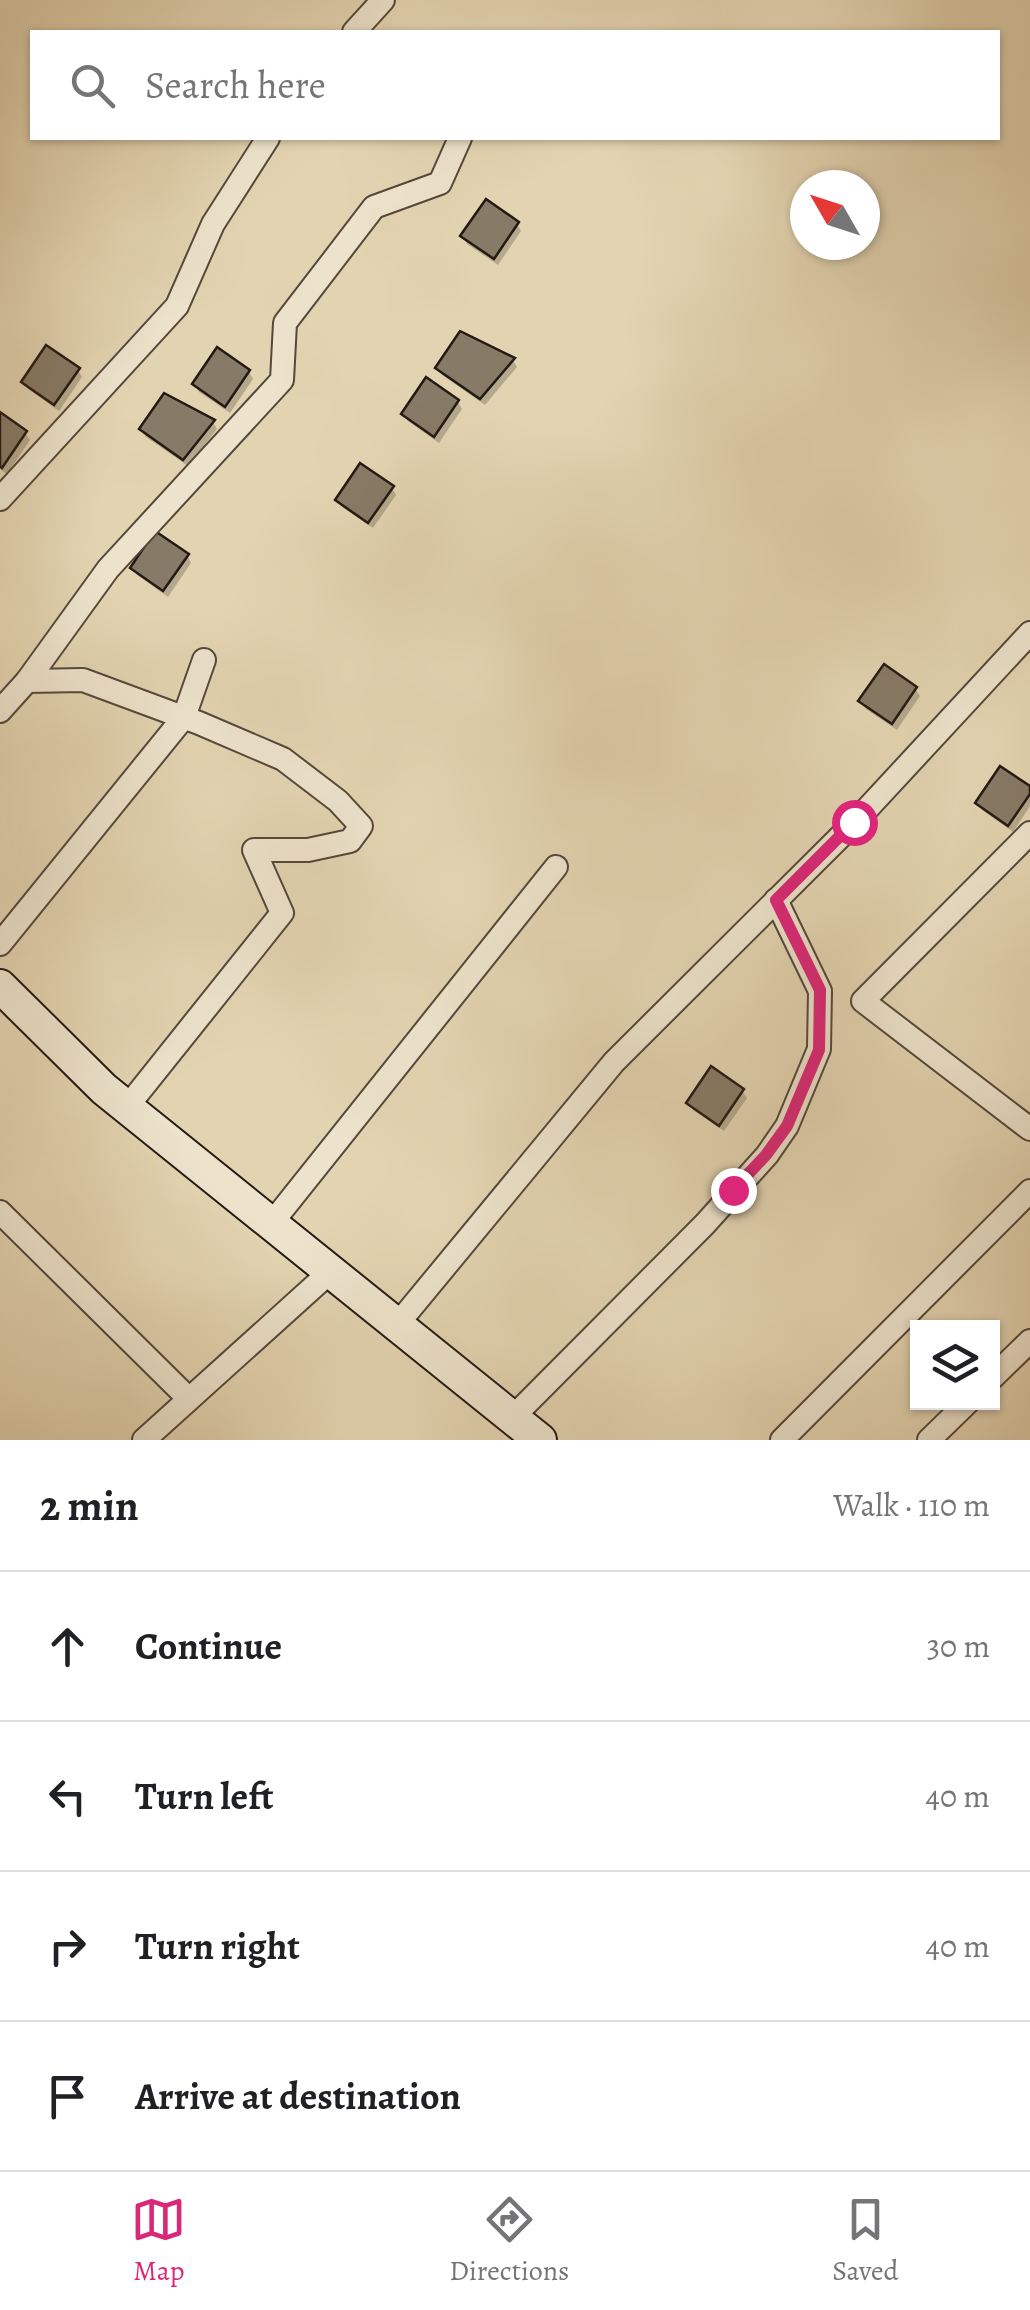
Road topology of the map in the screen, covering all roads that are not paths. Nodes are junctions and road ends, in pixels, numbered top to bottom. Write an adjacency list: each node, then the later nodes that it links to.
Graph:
1 (383, 0): 2 (street)
2 (356, 30)
3 (267, 140): 5 (street)
4 (459, 140): 8 (street)
5 (0, 499)
6 (1030, 633): 13 (street)
7 (204, 660): 10 (street)
8 (27, 681): 9 (street); 10 (street)
9 (0, 712)
10 (184, 718): 14 (street); 16 (street)
11 (1030, 833): 17 (street)
12 (556, 867): 20 (street)
13 (776, 900): 22 (street); 27 (street)
14 (0, 944)
15 (0, 986): 16 (main road)
16 (126, 1107): 20 (main road)
17 (1030, 1128)
18 (1030, 1191): 30 (street)
19 (0, 1212): 25 (street)
20 (271, 1224): 21 (main road)
21 (330, 1272): 22 (main road); 25 (street)
22 (396, 1326): 27 (main road)
23 (1030, 1341): 24 (street)
24 (1000, 1370)
25 (189, 1399): 28 (street)
26 (960, 1410): 31 (street)
27 (513, 1417): 29 (main road)
28 (144, 1440)
29 (540, 1440)
30 (782, 1440)
31 (930, 1440)

